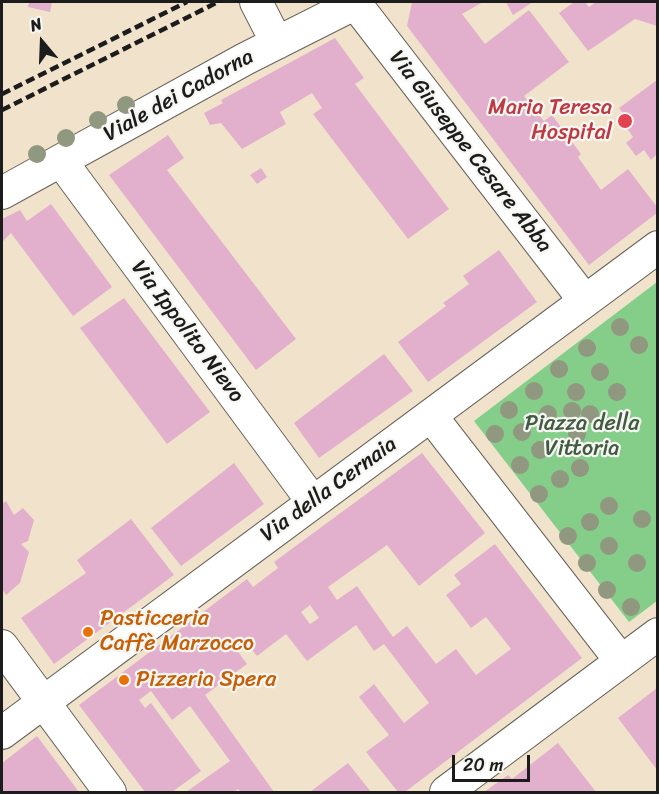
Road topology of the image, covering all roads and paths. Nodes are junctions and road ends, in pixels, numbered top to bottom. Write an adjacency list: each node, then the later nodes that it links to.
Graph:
1 (256, 2): 3 (street)
2 (357, 2): 3 (street, Viale dei Cadorna); 7 (street, Via Giuseppe Cesare Abba)
3 (277, 43): 4 (street, Viale dei Cadorna)
4 (61, 161): 5 (street, Viale dei Cadorna); 9 (street, Via Ippolito Nievo)
5 (2, 193)
6 (657, 247): 7 (street, Via della Cernaia)
7 (585, 301): 8 (street, Via della Cernaia)
8 (431, 416): 9 (street, Via della Cernaia); 12 (street)
9 (313, 502): 13 (street, Via della Cernaia)
10 (657, 634): 12 (street)
11 (2, 646): 13 (street)
12 (621, 661): 16 (street)
13 (44, 703): 14 (street, Via della Cernaia); 15 (street)
14 (2, 733)
15 (110, 792)
16 (447, 792)

